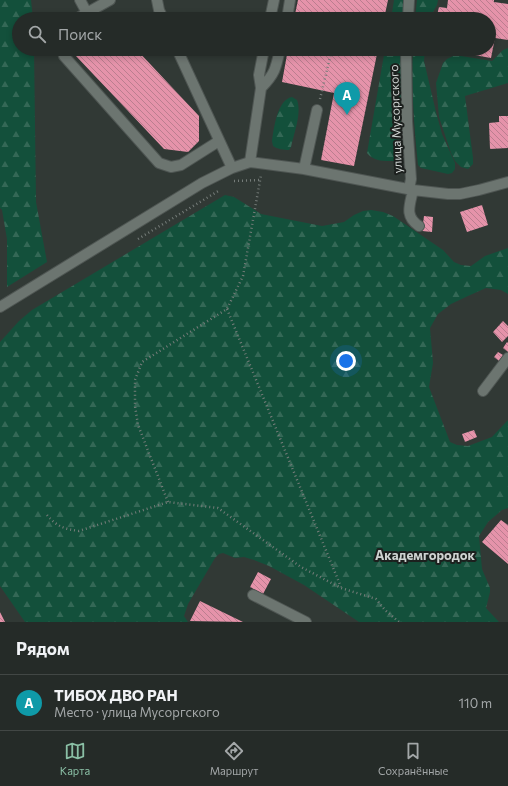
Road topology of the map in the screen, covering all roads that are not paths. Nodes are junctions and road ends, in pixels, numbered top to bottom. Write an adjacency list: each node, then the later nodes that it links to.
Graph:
1 (80, 0): 7 (street)
2 (110, 0): 8 (street)
3 (157, 0): 9 (street)
4 (274, 0): 10 (street)
5 (290, 0): 11 (street)
6 (409, 0): 12 (street)
7 (86, 12)
8 (88, 12)
9 (160, 12)
10 (271, 12)
11 (287, 12)
12 (408, 12)
13 (64, 56): 20 (street)
14 (180, 56): 20 (street)
15 (263, 56): 18 (street)
16 (279, 56): 18 (street)
17 (406, 56): 25 (street, улица Мусоргского)
18 (261, 88): 21 (street)
19 (317, 110): 23 (street)
20 (219, 141): 22 (street)
21 (250, 162): 22 (street); 23 (street)
22 (232, 168): 27 (street)
23 (304, 170): 25 (street)
24 (508, 182): 25 (street)
25 (411, 189): 26 (street, улица Мусоргского)
26 (419, 226)
27 (0, 307)
28 (508, 358): 29 (street)
29 (483, 391)
30 (253, 595): 31 (street)
31 (306, 622)

